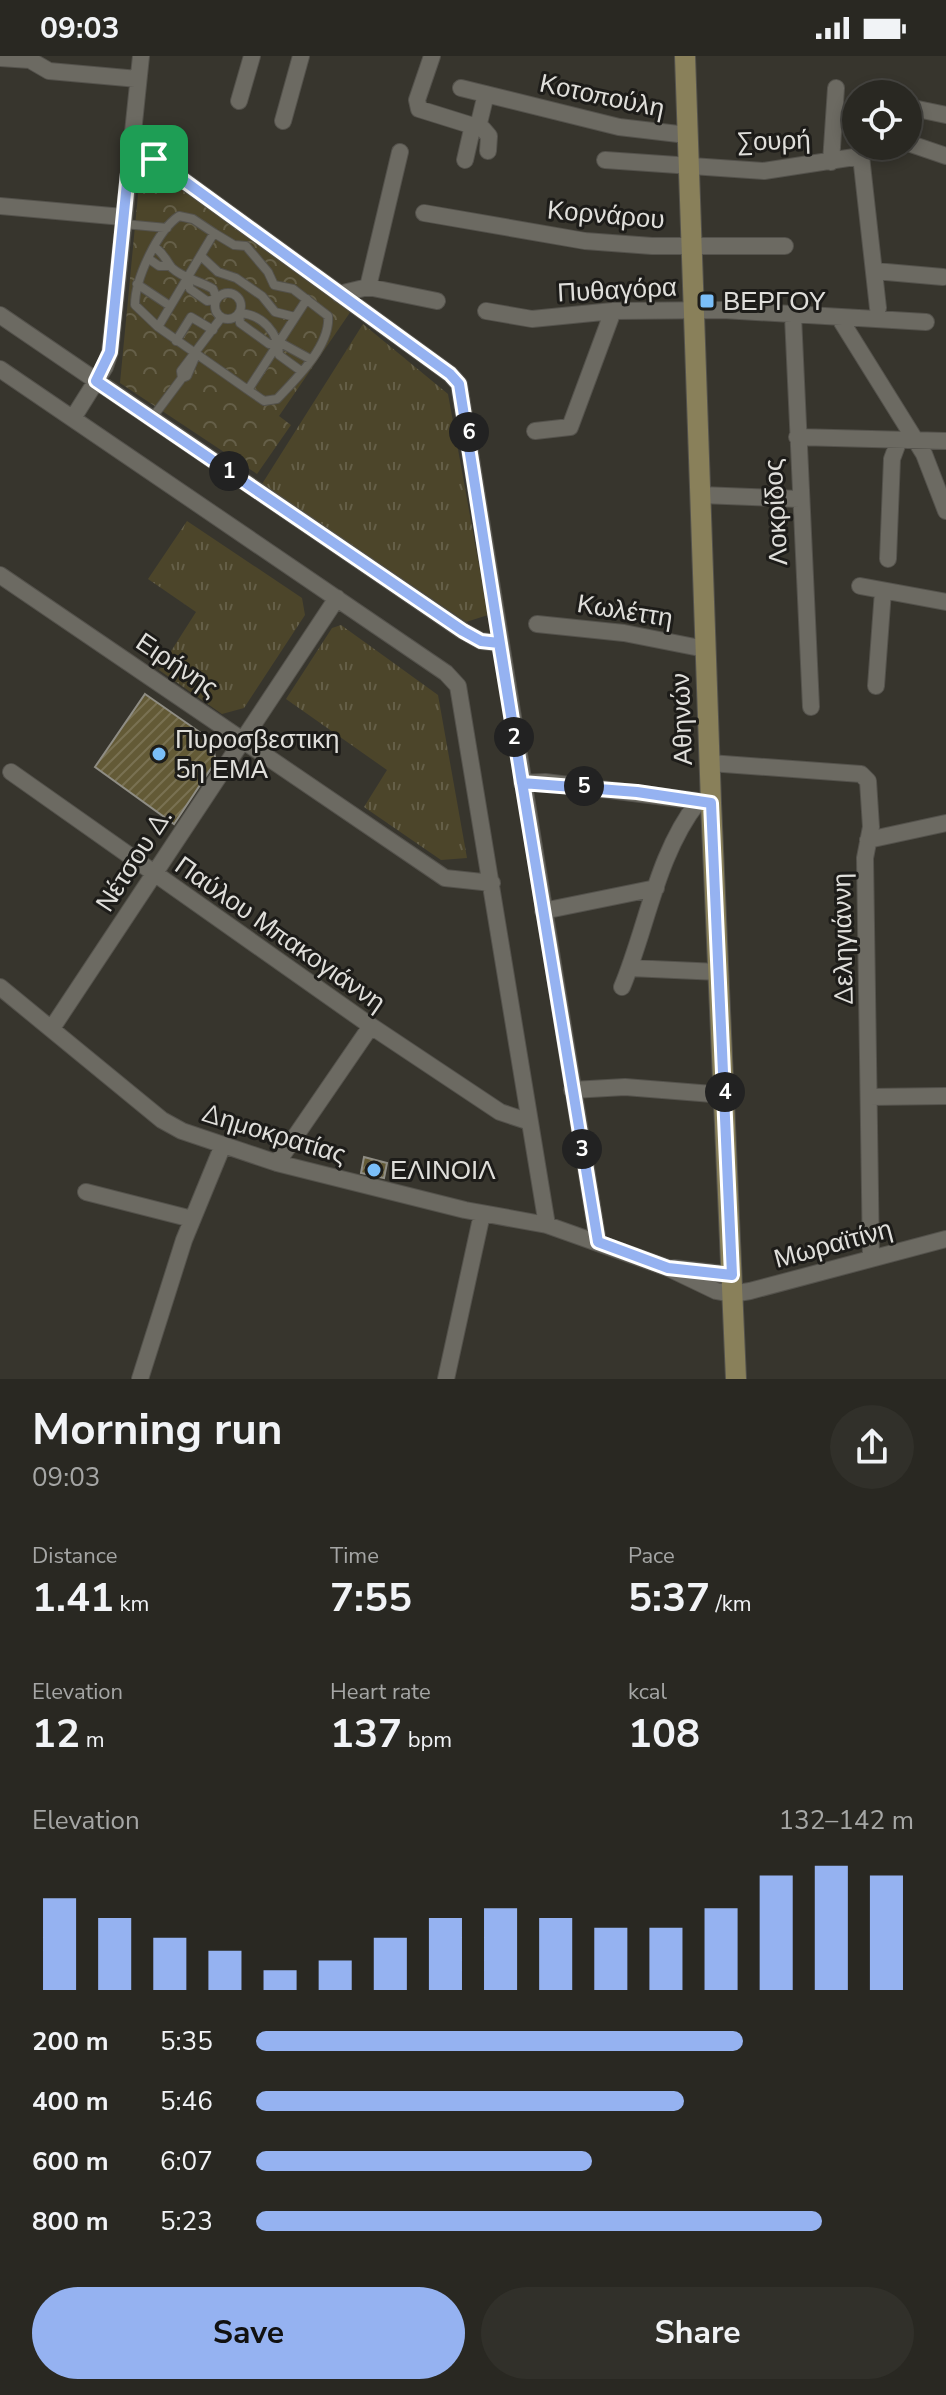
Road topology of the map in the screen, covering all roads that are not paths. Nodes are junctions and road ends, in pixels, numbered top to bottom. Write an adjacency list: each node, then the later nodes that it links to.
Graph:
1 (141, 56): 7 (street)
2 (252, 56): 11 (street)
3 (301, 56): 14 (street)
4 (432, 56): 15 (street)
5 (685, 56): 16 (main road, Αθηνών)
6 (0, 58): 7 (street)
7 (138, 79): 20 (street)
8 (461, 88): 10 (street, Κοτοπούλη)
9 (836, 88): 26 (street)
10 (486, 94): 15 (street); 16 (street, Κοτοπούλη)
11 (239, 101)
12 (922, 110): 13 (street)
13 (946, 115)
14 (283, 121)
15 (476, 126): 18 (street); 23 (street)
16 (687, 135): 27 (main road, Αθηνών)
17 (922, 148): 21 (street)
18 (488, 151)
19 (400, 152): 44 (street)
20 (130, 153): 30 (street); 45 (street)
21 (946, 156)
22 (842, 158): 26 (street, Σουρή)
23 (465, 160)
24 (605, 160): 27 (street, Σουρή)
25 (866, 160): 39 (street)
26 (831, 162): 27 (street, Σουρή)
27 (688, 163): 33 (main road, Αθηνών)
28 (0, 206): 30 (street)
29 (424, 213): 33 (street, Κορνάρου)
30 (122, 221): 31 (lane); 71 (street)
31 (167, 228): 32 (lane); 35 (lane)
32 (214, 233): 36 (lane); 48 (lane)
33 (690, 245): 34 (street, Κορνάρου); 52 (main road, Αθηνών)
34 (785, 246)
35 (156, 248): 37 (lane); 38 (lane)
36 (201, 256): 41 (lane); 43 (lane)
37 (149, 259): 38 (lane); 42 (lane)
38 (170, 266): 41 (lane)
39 (875, 271): 40 (street); 51 (street)
40 (943, 277)
41 (187, 278): 47 (lane); 50 (lane)
42 (137, 284): 50 (lane); 63 (lane)
43 (245, 286): 46 (lane); 58 (lane)
44 (368, 287): 45 (street); 49 (street)
45 (339, 294): 90 (street)
46 (238, 298): 47 (lane); 56 (lane)
47 (217, 299): 59 (lane)
48 (307, 299): 58 (lane); 68 (lane)
49 (437, 301)
50 (170, 306): 63 (lane)
51 (878, 308)
52 (693, 310): 54 (street, Πυθαγόρα); 55 (street, Πυθαγόρα); 80 (main road, Αθηνών)
53 (486, 311): 54 (street, Πυθαγόρα)
54 (613, 311): 75 (street)
55 (795, 311): 60 (street); 61 (street); 76 (street, Λοκρίδος)
56 (239, 313): 59 (lane); 66 (lane)
57 (0, 315): 71 (street)
58 (295, 317): 66 (lane)
59 (221, 318): 64 (lane)
60 (840, 319): 61 (street); 78 (street)
61 (860, 320): 62 (street)
62 (926, 322)
63 (158, 327): 65 (lane)
64 (213, 330): 65 (lane); 67 (lane)
65 (176, 341): 67 (lane)
66 (279, 342): 68 (lane); 70 (lane); 72 (lane)
67 (196, 355): 72 (lane); 74 (lane)
68 (310, 359): 70 (lane)
69 (0, 369): 73 (street)
70 (301, 371): 72 (lane)
71 (96, 381): 73 (street); 74 (street)
72 (248, 390)
73 (73, 418): 87 (street)
74 (152, 419): 90 (street)
75 (535, 431)
76 (797, 437): 77 (street); 81 (street, Λοκρίδος)
77 (899, 440): 78 (street); 83 (street)
78 (916, 440): 79 (street); 82 (street)
79 (946, 441)
80 (701, 495): 81 (street); 91 (main road, Αθηνών)
81 (799, 499): 93 (street, Λοκρίδος)
82 (946, 511)
83 (888, 559)
84 (0, 575): 94 (street, Ειρήνης)
85 (860, 586): 86 (street)
86 (883, 591): 88 (street); 92 (street)
87 (337, 598): 94 (street, Νέτσου Δ.); 102 (street)
88 (946, 602)
89 (537, 624): 91 (street, Κωλέττη)
90 (499, 643): 97 (street)
91 (705, 649): 95 (main road, Αθηνών)
92 (876, 686)
93 (811, 707)
94 (243, 739): 101 (street, Νέτσου Δ.); 102 (street, Ειρήνης)
95 (710, 763): 98 (main road, Αθηνών); 100 (street, Δεληγιάννη)
96 (11, 772): 101 (street, Παύλου Μπακογιάννη)
97 (522, 783): 98 (street); 104 (street)
98 (704, 802): 103 (street); 106 (main road, Αθηνών)
99 (946, 823): 100 (street)
100 (868, 840): 114 (street, Δεληγιάννη)
101 (153, 874): 109 (street, Παύλου Μπακογιάννη); 110 (street, Νέτσου Δ.)
102 (492, 883): 115 (street)
103 (656, 888): 104 (street); 105 (street)
104 (543, 911): 111 (street)
105 (630, 968): 106 (street); 108 (street)
106 (719, 972): 112 (main road, Αθηνών)
107 (0, 987): 110 (street, Δημοκρατίας)
108 (622, 987)
109 (371, 1026): 115 (street, Παύλου Μπακογιάννη); 117 (street)
110 (52, 1028): 116 (street, Δημοκρατίας)
111 (572, 1090): 112 (street); 123 (street)
112 (725, 1095): 125 (main road, Αθηνών)
113 (946, 1096): 114 (street)
114 (869, 1097): 124 (street, Δεληγιάννη)
115 (530, 1122): 121 (street)
116 (223, 1145): 117 (street, Δημοκρατίας); 120 (street)
117 (277, 1163): 119 (street, Δημοκρατίας)
118 (86, 1192): 120 (street)
119 (482, 1214): 121 (street, Δημοκρατίας); 127 (street)
120 (192, 1219): 126 (street)
121 (547, 1225): 123 (street, Δημοκρατίας)
122 (946, 1239): 124 (street, Μωραϊτίνη)
123 (598, 1242): 125 (street, Δημοκρατίας)
124 (871, 1259): 125 (street, Μωραϊτίνη)
125 (732, 1284): 128 (main road, Αθηνών)
126 (140, 1379)
127 (446, 1379)
128 (736, 1379)

